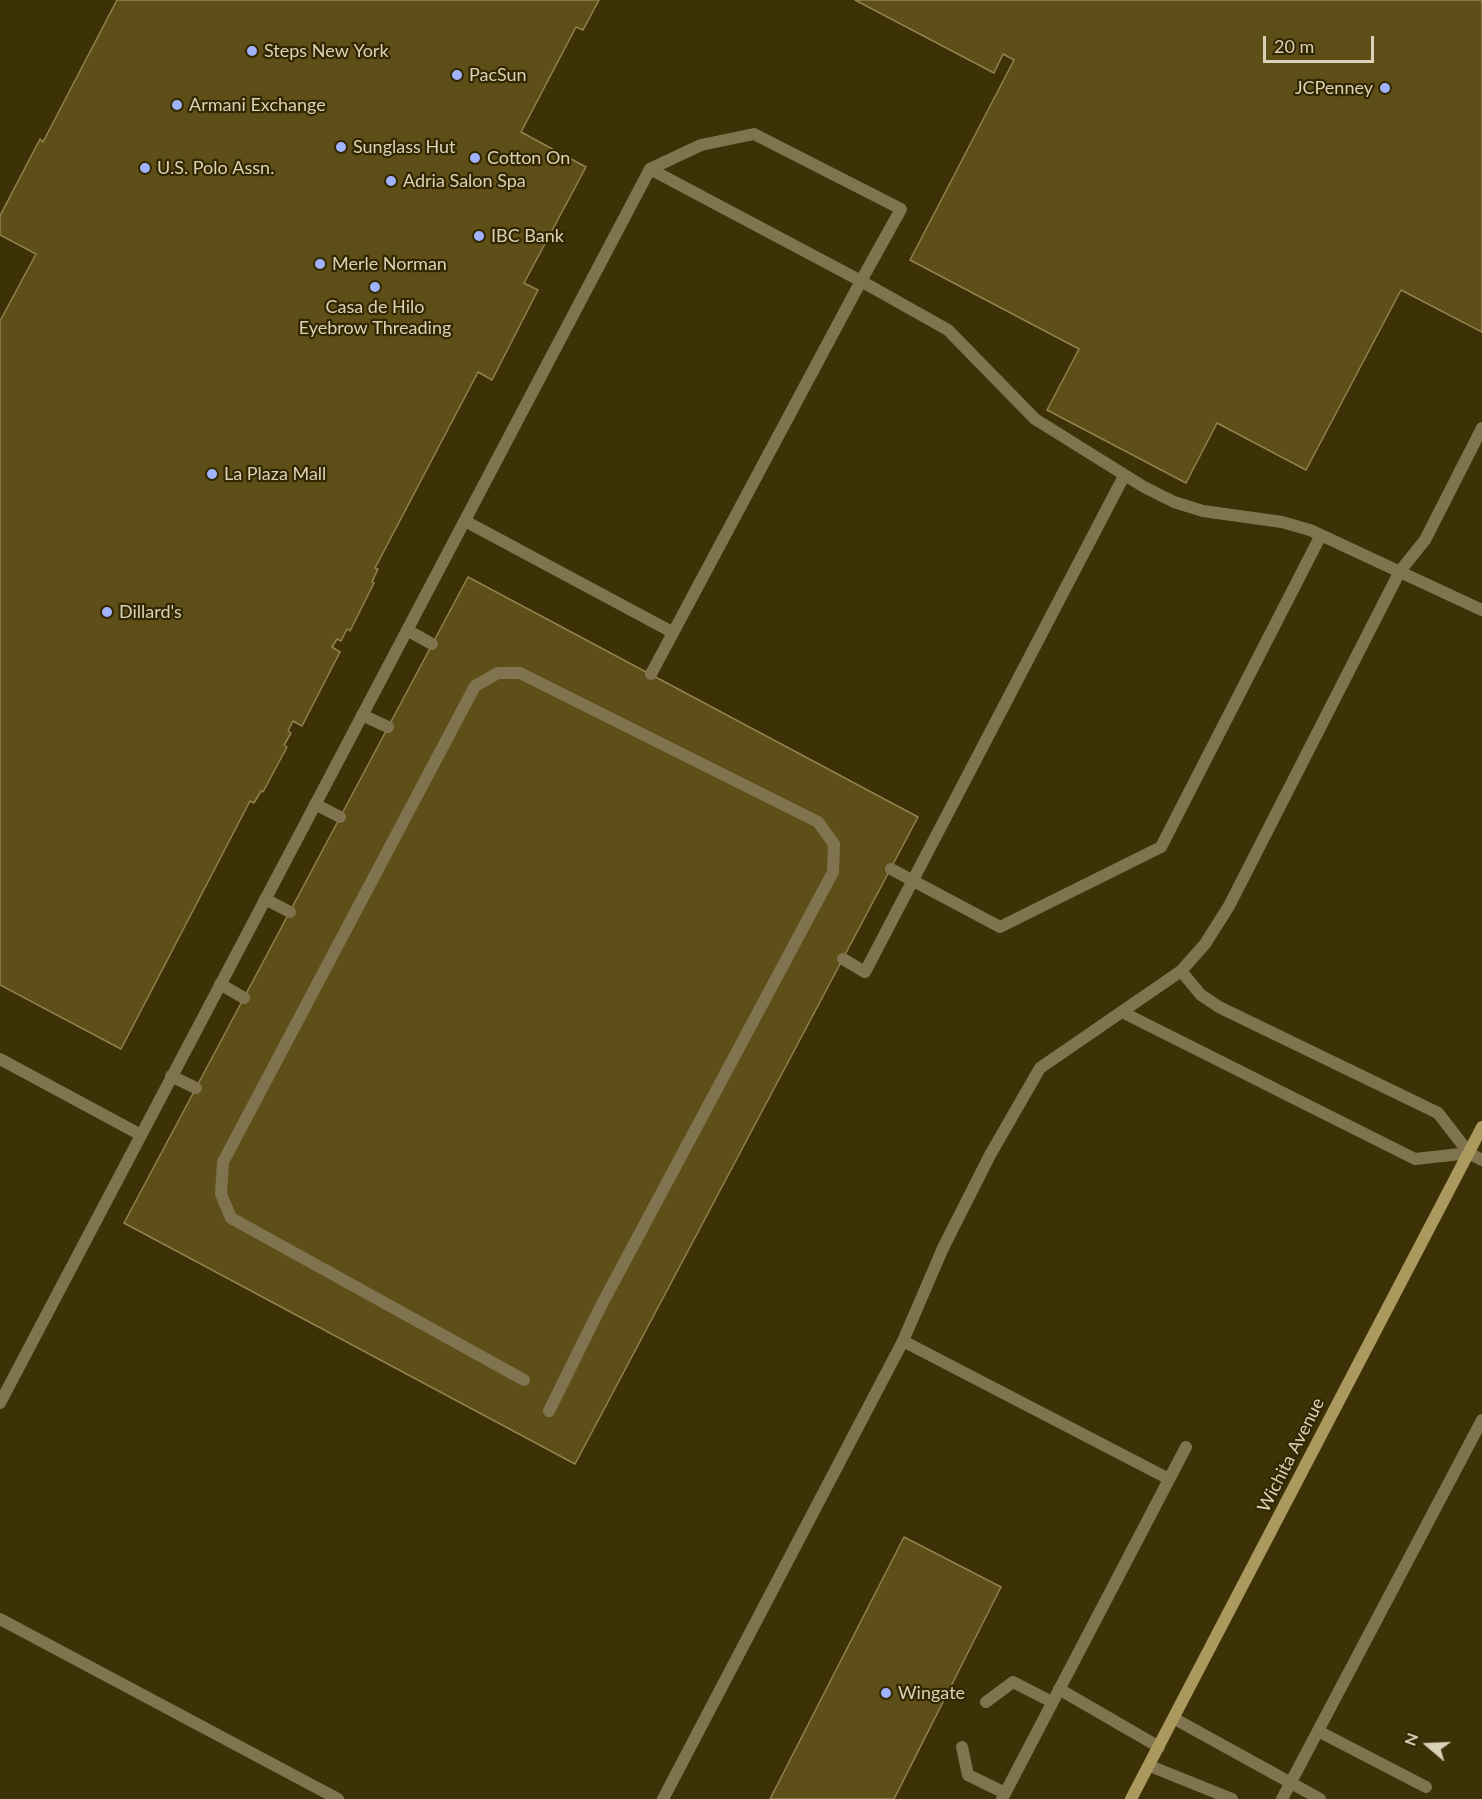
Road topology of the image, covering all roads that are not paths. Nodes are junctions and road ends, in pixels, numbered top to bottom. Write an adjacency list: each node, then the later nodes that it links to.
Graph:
1 (650, 169): 2 (street); 2 (street); 5 (street)
2 (861, 281): 4 (street); 10 (street)
3 (1482, 428): 7 (street)
4 (1124, 476): 6 (street); 18 (street)
5 (465, 521): 9 (street); 10 (street)
6 (1321, 535): 7 (street); 18 (street)
7 (1400, 571): 8 (street); 22 (street)
8 (1482, 610)
9 (407, 630): 11 (street); 13 (street)
10 (672, 632): 12 (street)
11 (432, 644)
12 (651, 674)
13 (362, 715): 14 (street); 15 (street)
14 (388, 727)
15 (315, 804): 16 (street); 19 (street)
16 (340, 817)
17 (891, 869): 18 (street)
18 (913, 881): 21 (street)
19 (265, 899): 20 (street); 23 (street)
20 (290, 912)
21 (843, 959)
22 (1180, 971): 25 (street); 31 (street)
23 (220, 984): 24 (street); 27 (street)
24 (244, 998)
25 (1122, 1012): 31 (street); 33 (street)
26 (0, 1059): 30 (street)
27 (171, 1077): 28 (street); 30 (street)
28 (196, 1088)
29 (1482, 1127): 31 (main road, Wichita Avenue)
30 (141, 1135): 35 (street)
31 (1469, 1153): 32 (street); 44 (main road, Wichita Avenue)
32 (1482, 1160)
33 (903, 1341): 39 (street); 53 (street)
34 (524, 1380): 36 (street)
35 (0, 1403)
36 (549, 1411)
37 (1482, 1420): 45 (street)
38 (1186, 1448): 39 (street)
39 (1169, 1479): 41 (street)
40 (0, 1619): 52 (street)
41 (1059, 1689): 43 (street); 47 (street)
42 (986, 1701): 43 (street)
43 (1052, 1702): 51 (street)
44 (1175, 1719): 47 (main road, Wichita Avenue); 49 (street)
45 (1318, 1731): 49 (street); 50 (street)
46 (962, 1747): 51 (street)
47 (1159, 1747): 48 (main road, Wichita Avenue)
48 (1150, 1766): 54 (main road, Wichita Avenue); 55 (street)
49 (1291, 1783): 56 (street); 57 (street)
50 (1426, 1787)
51 (1003, 1796)
52 (338, 1799)
53 (663, 1799)
54 (1131, 1799)
55 (1232, 1799)
56 (1282, 1799)
57 (1320, 1799)

